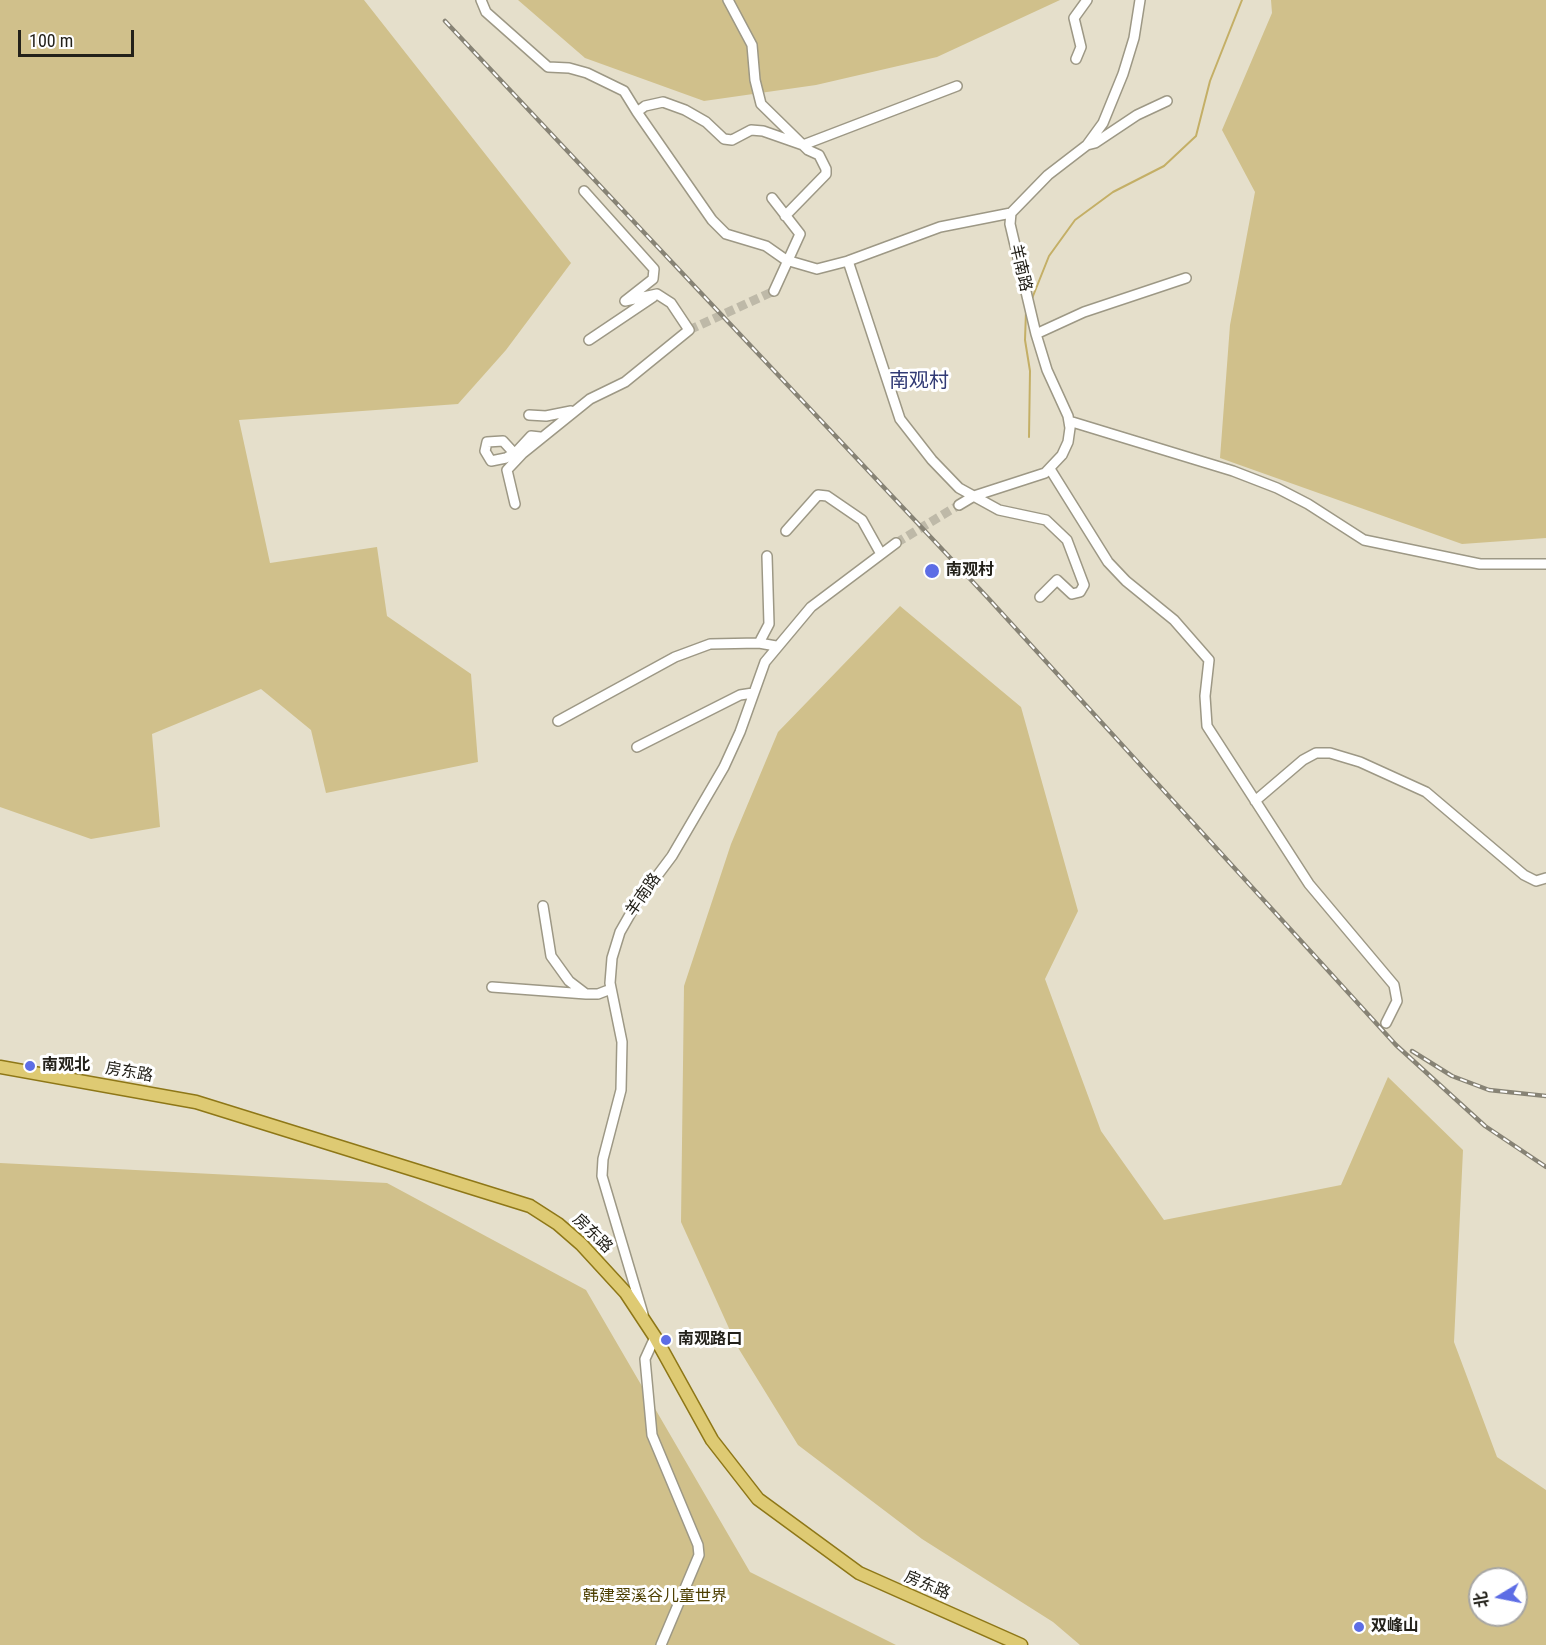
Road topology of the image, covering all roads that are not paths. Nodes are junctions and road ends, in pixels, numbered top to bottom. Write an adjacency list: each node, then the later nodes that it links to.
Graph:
1 (481, 0): 8 (street)
2 (728, 0): 9 (street)
3 (1087, 0): 5 (street)
4 (1140, 0): 10 (street)
5 (1076, 59)
6 (957, 86): 9 (street)
7 (1167, 101): 10 (street)
8 (637, 112): 9 (street); 15 (street)
9 (803, 145): 14 (street)
10 (1087, 145): 13 (street)
11 (584, 191): 19 (street)
12 (772, 198): 14 (street)
13 (1011, 213): 16 (street); 20 (street, 羊南路)
14 (785, 216): 15 (street)
15 (786, 260): 16 (street); 18 (street)
16 (848, 261): 28 (street)
17 (1186, 278): 20 (street)
18 (774, 291)
19 (657, 294): 21 (street); 22 (street)
20 (1036, 334): 24 (street, 羊南路)
21 (589, 340)
22 (582, 407): 23 (street); 25 (street)
23 (529, 415)
24 (1069, 421): 27 (street); 35 (street)
25 (540, 437): 26 (street); 29 (street)
26 (514, 453)
27 (1050, 469): 28 (street); 42 (street)
28 (974, 496): 30 (street); 36 (street)
29 (515, 504)
30 (959, 505)
31 (786, 531): 33 (street)
32 (896, 543): 33 (street, 羊南路)
33 (881, 554): 38 (street, 羊南路)
34 (767, 556): 37 (street)
35 (1546, 564)
36 (1040, 597)
37 (759, 643): 38 (street); 40 (street)
38 (776, 646): 39 (street, 羊南路)
39 (753, 693): 41 (street); 46 (street, 羊南路)
40 (558, 721)
41 (637, 747)
42 (1255, 801): 43 (street); 48 (street)
43 (1546, 878)
44 (543, 906): 47 (street)
45 (492, 987): 47 (street)
46 (611, 989): 47 (street); 50 (street, 羊南路)
47 (586, 994)
48 (1386, 1023)
49 (0, 1067): 50 (main road, 房东路)
50 (644, 1319): 51 (main road, 房东路)
51 (655, 1337): 52 (street); 53 (main road, 房东路)
52 (661, 1645)
53 (1021, 1645)

